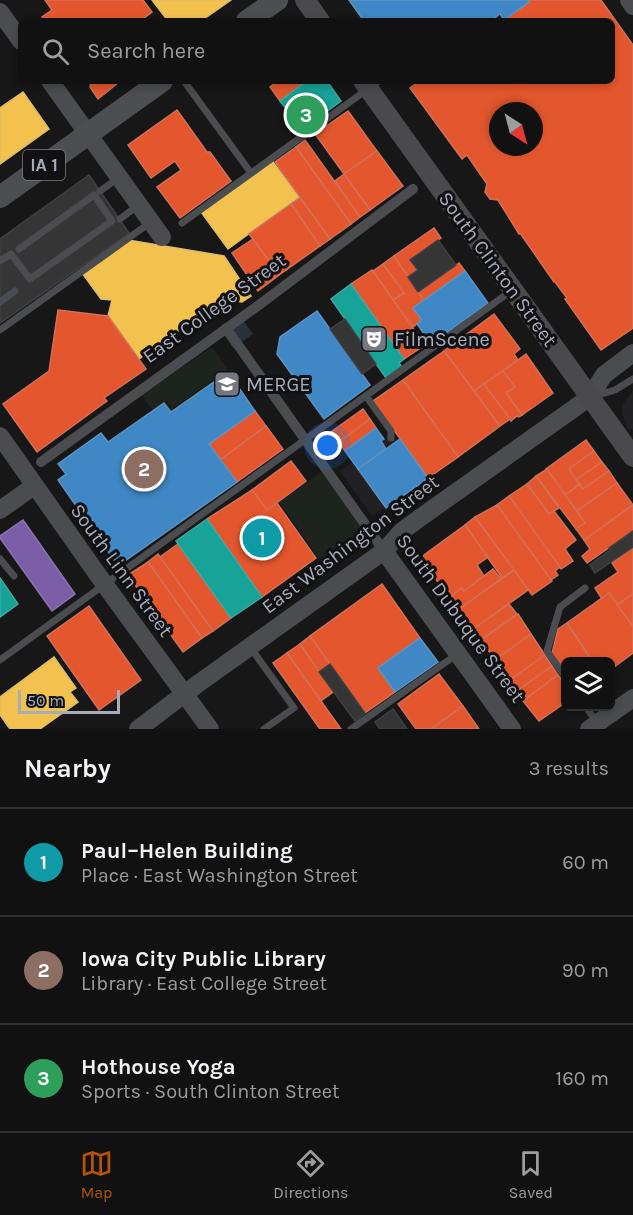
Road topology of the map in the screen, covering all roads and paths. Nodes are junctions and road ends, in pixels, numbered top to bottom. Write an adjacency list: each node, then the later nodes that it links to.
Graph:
1 (277, 0): 6 (main road)
2 (305, 0): 7 (main road)
3 (629, 0): 4 (street)
4 (633, 6)
5 (0, 12): 8 (street)
6 (251, 18)
7 (318, 18)
8 (18, 37)
9 (52, 84): 13 (street)
10 (158, 84): 13 (main road, IA 1)
11 (186, 84): 14 (lane)
12 (370, 84): 14 (lane); 26 (main road, South Clinton Street)
13 (88, 134): 15 (street); 18 (main road, IA 1)
14 (251, 173): 22 (lane)
15 (119, 177): 17 (lane); 19 (street)
16 (413, 189): 29 (street, East College Street)
17 (100, 191)
18 (0, 196)
19 (139, 205): 20 (lane); 21 (street)
20 (120, 219)
21 (151, 222): 23 (street); 30 (lane)
22 (182, 223)
23 (162, 237)
24 (18, 249): 25 (lane)
25 (0, 261)
26 (513, 290): 33 (lane); 34 (main road, South Clinton Street)
27 (15, 291): 28 (lane)
28 (0, 302)
29 (226, 328): 37 (street, South Dubuque Street); 39 (street, East College Street)
30 (0, 330)
31 (633, 353): 34 (street, East Washington Street)
32 (633, 379): 34 (lane, East Washington Street)
33 (366, 396): 36 (lane); 37 (lane)
34 (590, 397): 38 (main road, South Clinton Street); 42 (street, East Washington Street)
35 (0, 436): 40 (street, South Linn Street)
36 (391, 438)
37 (306, 440): 42 (street, South Dubuque Street); 45 (lane)
38 (633, 457)
39 (41, 462)
40 (34, 486): 41 (street); 45 (street, South Linn Street)
41 (0, 510)
42 (384, 551): 47 (street, East Washington Street); 48 (street, South Dubuque Street)
43 (0, 559): 44 (lane)
44 (14, 576)
45 (105, 585): 49 (lane); 51 (street, South Linn Street)
46 (585, 588): 50 (lane)
47 (250, 647): 51 (street, East Washington Street); 57 (lane)
48 (458, 654): 58 (lane); 59 (street, South Dubuque Street)
49 (0, 660)
50 (561, 671)
51 (184, 694): 55 (street, East Washington Street); 56 (street, South Linn Street)
52 (633, 698): 54 (street)
53 (587, 711): 54 (lane)
54 (593, 726)
55 (138, 729)
56 (210, 729)
57 (264, 729)
58 (351, 729)
59 (513, 729)

